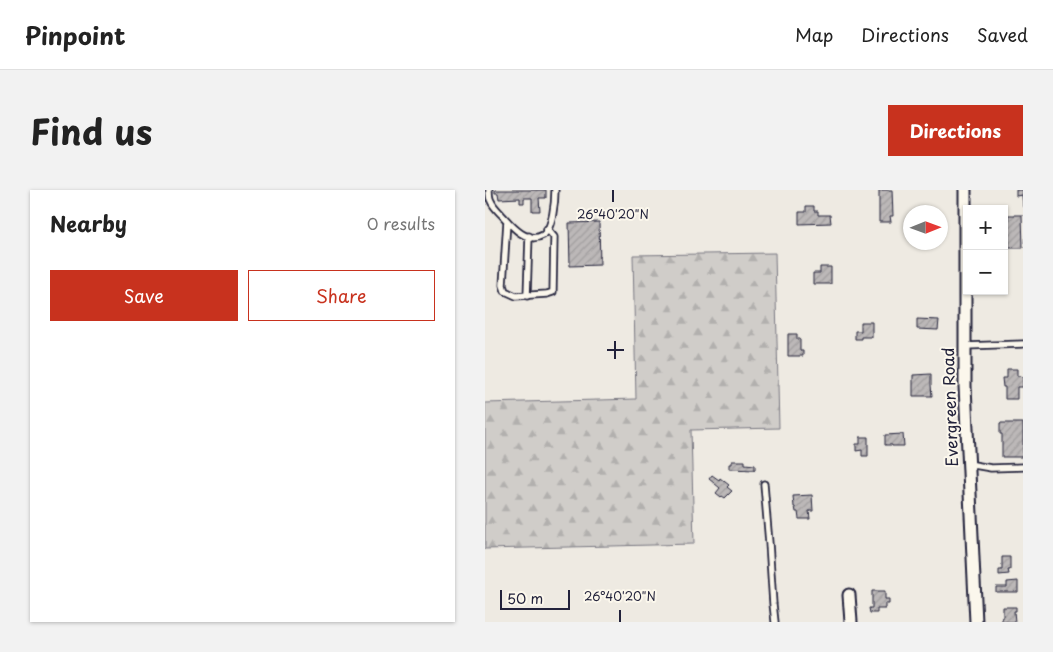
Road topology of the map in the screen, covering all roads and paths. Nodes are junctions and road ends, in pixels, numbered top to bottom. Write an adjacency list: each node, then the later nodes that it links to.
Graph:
1 (489, 190): 4 (lane)
2 (555, 190): 5 (lane)
3 (965, 190): 9 (street, Evergreen Road)
4 (507, 221): 6 (lane); 7 (lane)
5 (547, 229): 6 (lane); 7 (lane)
6 (529, 236): 7 (lane)
7 (527, 296)
8 (1023, 344): 9 (lane)
9 (965, 346): 10 (street, Evergreen Road)
10 (968, 464): 11 (lane); 16 (street, Evergreen Road)
11 (1023, 467)
12 (764, 484): 14 (lane)
13 (849, 595): 15 (street)
14 (775, 622)
15 (851, 622)
16 (976, 622)

